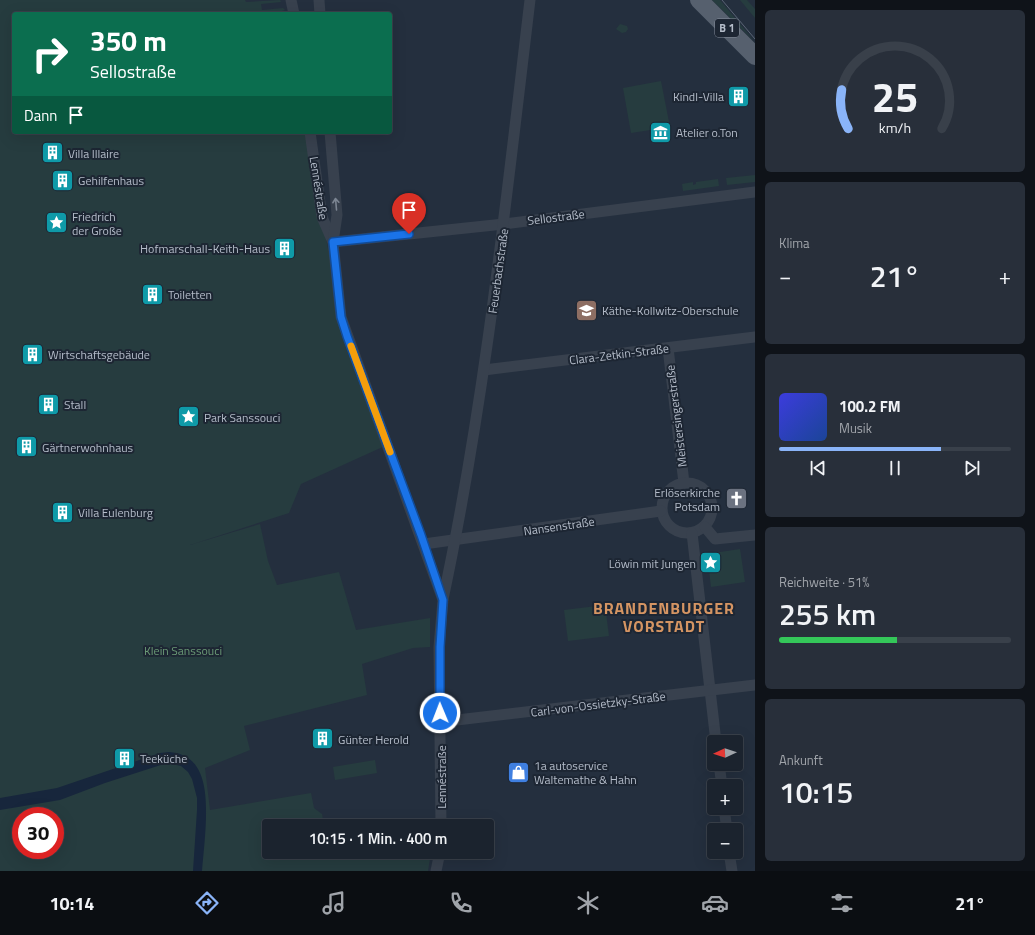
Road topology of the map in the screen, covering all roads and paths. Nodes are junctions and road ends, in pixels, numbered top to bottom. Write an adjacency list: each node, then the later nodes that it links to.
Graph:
1 (291, 0): 5 (street)
2 (319, 0): 6 (street)
3 (530, 0): 11 (street, Feuerbachstraße)
4 (699, 0): 7 (main road, B 1)
5 (294, 12)
6 (320, 12)
7 (755, 56)
8 (310, 134): 12 (street, Lennéstraße)
9 (330, 134): 12 (street, Lennéstraße, one-way to 9)
10 (755, 192): 11 (street, Sellostraße)
11 (504, 224): 12 (street, Sellostraße); 15 (street, Feuerbachstraße)
12 (333, 242): 22 (street, Lennéstraße)
13 (755, 337): 14 (street, Clara-Zetkin-Straße)
14 (668, 348): 15 (street, Clara-Zetkin-Straße); 16 (street, Meistersingerstraße)
15 (484, 370): 21 (street, Feuerbachstraße)
16 (684, 483): 17 (street); 18 (street)
17 (662, 511): 19 (street); 21 (street, Nansenstraße)
18 (704, 527): 19 (street); 20 (street)
19 (692, 533): 25 (street)
20 (755, 535)
21 (456, 540): 22 (street); 23 (street, Feuerbachstraße)
22 (424, 544): 23 (street, Lennéstraße)
23 (443, 600): 26 (street, Lennéstraße)
24 (755, 685): 25 (street, Carl-von-Ossietzky-Straße)
25 (710, 691): 26 (street, Carl-von-Ossietzky-Straße); 27 (street)
26 (440, 722): 28 (street, Lennéstraße)
27 (715, 735)
28 (441, 819)
29 (439, 859): 31 (street)
30 (730, 859): 32 (street)
31 (436, 871)
32 (732, 871)

